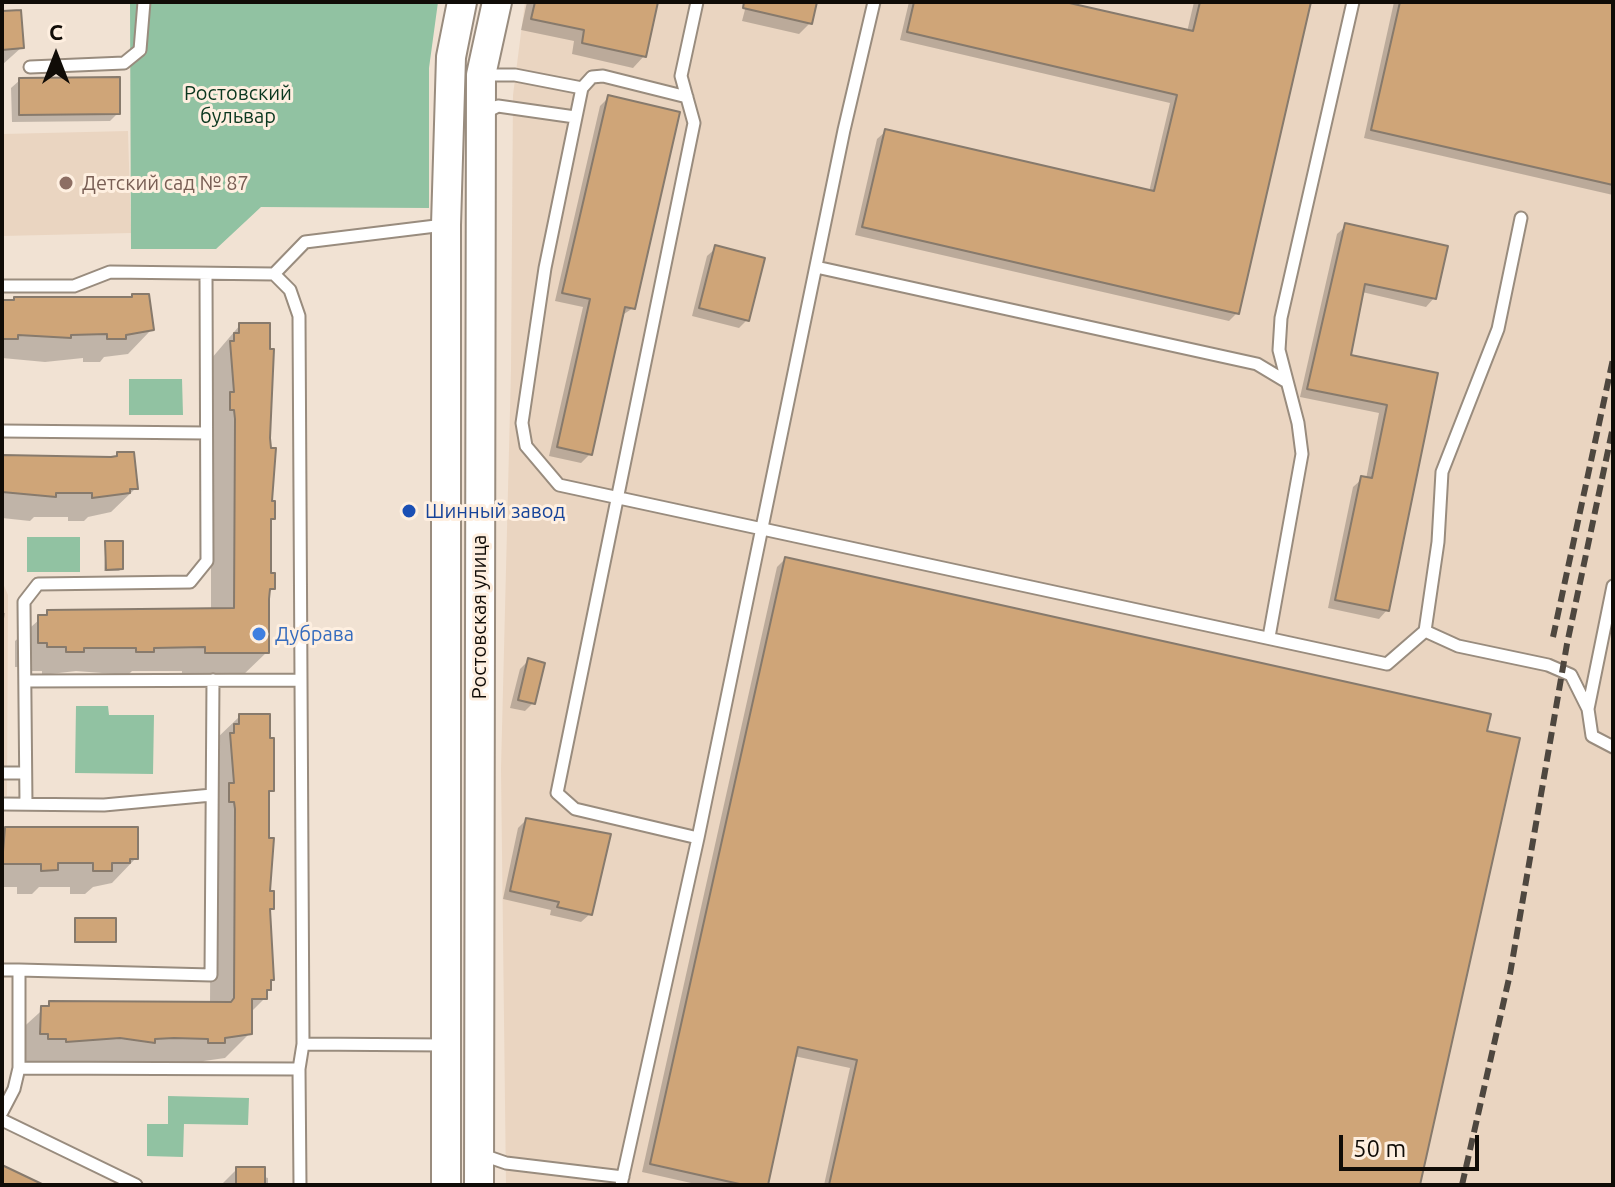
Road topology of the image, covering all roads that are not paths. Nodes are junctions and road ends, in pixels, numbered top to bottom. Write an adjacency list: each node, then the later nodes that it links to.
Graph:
1 (144, 2): 7 (lane)
2 (462, 2): 8 (street, Ростовская улица)
3 (497, 2): 9 (street, Ростовская улица)
4 (697, 2): 11 (lane)
5 (874, 2): 16 (lane)
6 (1353, 2): 20 (lane)
7 (30, 67)
8 (451, 74): 9 (street); 15 (street, Ростовская улица)
9 (481, 75): 10 (lane); 12 (street, Ростовская улица)
10 (582, 88): 11 (lane); 13 (lane)
11 (687, 97): 23 (lane)
12 (481, 114): 13 (lane); 43 (street, Ростовская улица)
13 (575, 117): 23 (lane)
14 (1521, 218): 26 (lane)
15 (446, 225): 18 (lane); 42 (street, Ростовская улица)
16 (816, 267): 20 (lane); 24 (lane)
17 (206, 274): 18 (lane); 19 (lane); 22 (lane)
18 (274, 274): 29 (lane)
19 (2, 286)
20 (1287, 382): 27 (lane)
21 (2, 431): 22 (lane)
22 (206, 433): 30 (lane)
23 (617, 496): 24 (lane); 38 (lane)
24 (763, 528): 27 (lane); 38 (lane)
25 (1613, 586): 31 (lane)
26 (1425, 631): 27 (lane); 31 (lane)
27 (1269, 637)
28 (213, 680): 29 (lane); 30 (lane); 35 (lane)
29 (299, 680): 41 (lane)
30 (25, 681): 34 (lane)
31 (1588, 709): 32 (lane)
32 (1613, 747)
33 (2, 773): 34 (lane)
34 (25, 773): 37 (lane)
35 (212, 795): 37 (lane); 40 (lane)
36 (2, 804): 37 (lane)
37 (26, 804)
38 (698, 838): 49 (lane)
39 (2, 970): 40 (lane)
40 (19, 970): 44 (lane)
41 (303, 1044): 42 (lane); 45 (lane)
42 (447, 1045): 43 (street); 52 (street, Ростовская улица)
43 (480, 1045): 48 (street, Ростовская улица)
44 (19, 1068): 45 (lane); 46 (lane)
45 (299, 1069): 51 (lane)
46 (2, 1112)
47 (2, 1120): 50 (lane)
48 (480, 1154): 49 (lane); 53 (street, Ростовская улица)
49 (622, 1181)
50 (136, 1185)
51 (300, 1185)
52 (446, 1185)
53 (479, 1185)

